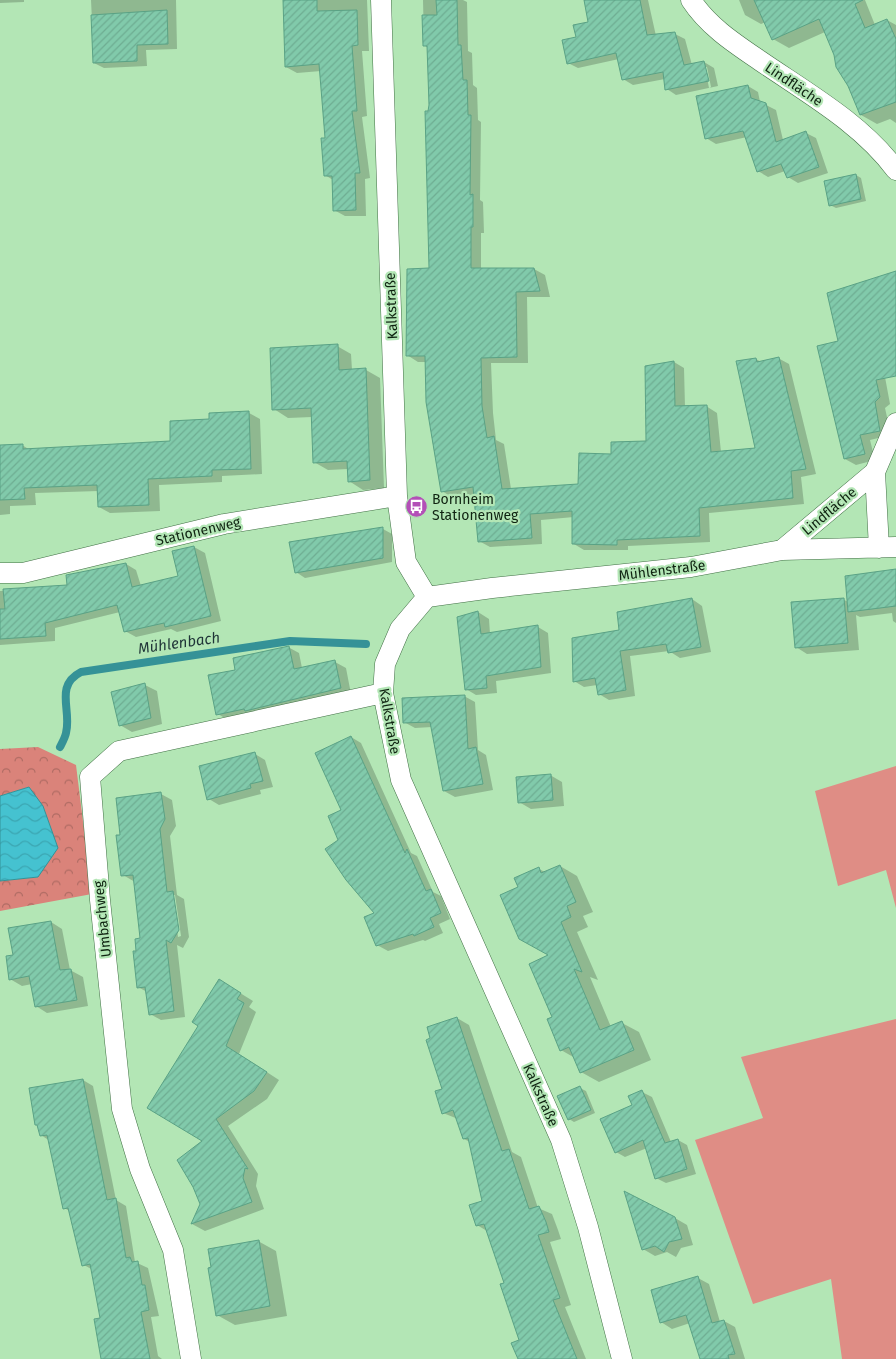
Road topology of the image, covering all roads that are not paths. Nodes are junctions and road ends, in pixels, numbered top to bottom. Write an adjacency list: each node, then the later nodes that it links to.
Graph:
1 (381, 0): 6 (street, Kalkstraße)
2 (691, 0): 3 (street, Lindfläche)
3 (896, 170)
4 (896, 423): 5 (street, Lindfläche)
5 (875, 472): 7 (street, Lindfläche); 8 (street, Lindfläche)
6 (397, 496): 9 (street, Stationenweg); 10 (street, Kalkstraße)
7 (888, 547): 8 (street, Mühlenstraße)
8 (782, 550): 10 (street, Mühlenstraße)
9 (0, 573)
10 (427, 597): 11 (street, Kalkstraße)
11 (383, 693): 12 (street, Umbachweg); 13 (street, Kalkstraße)
12 (191, 1359)
13 (622, 1359)

